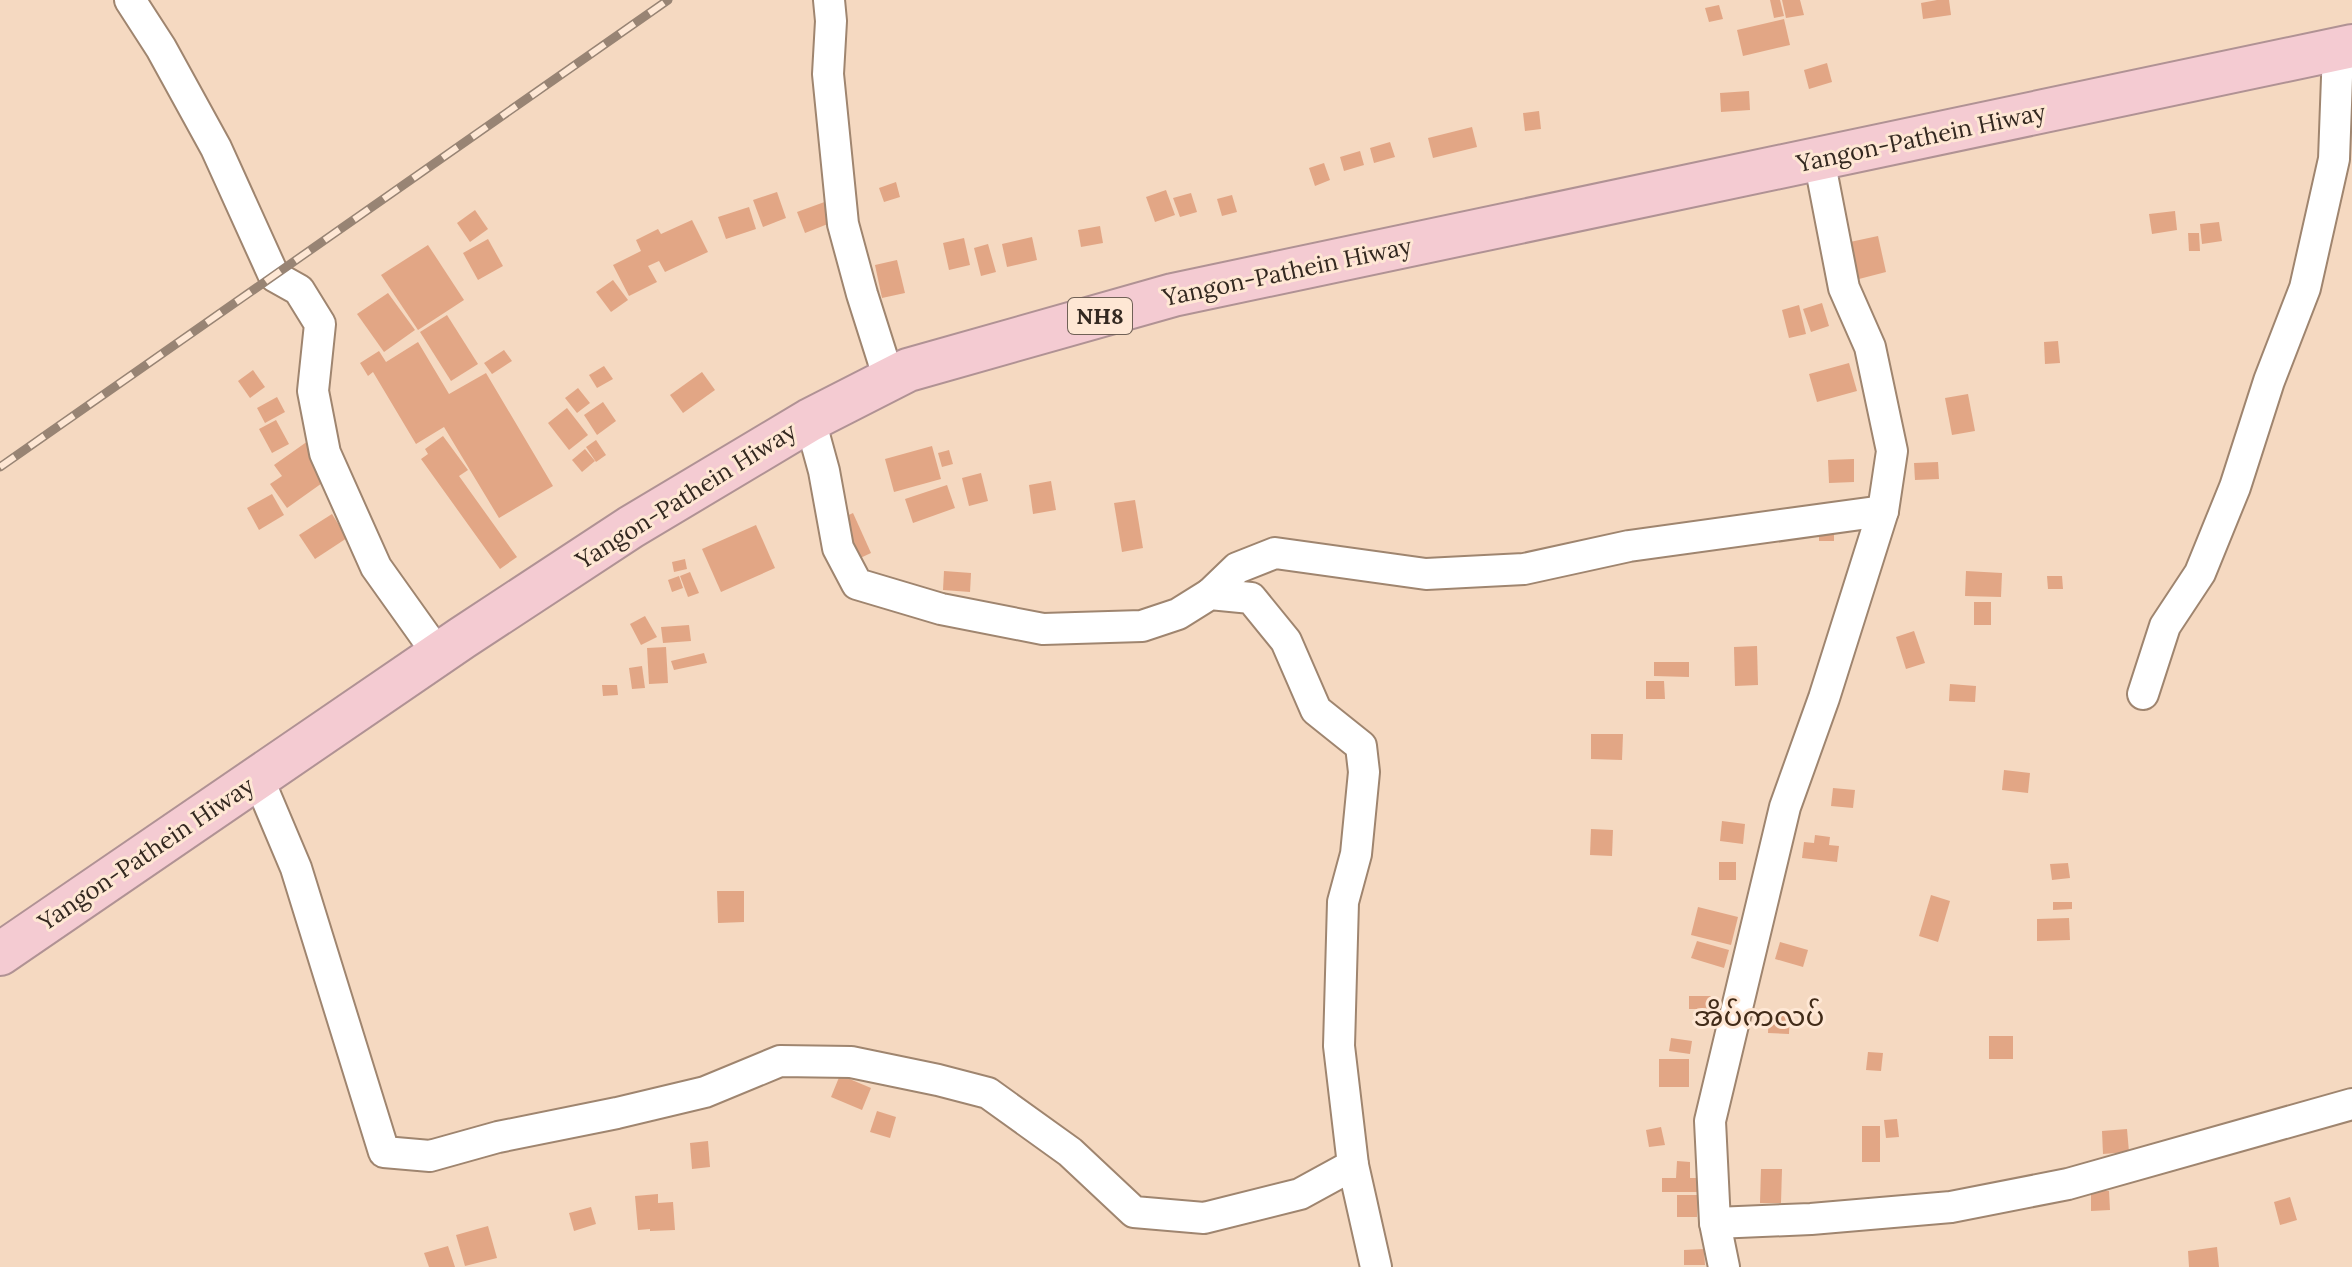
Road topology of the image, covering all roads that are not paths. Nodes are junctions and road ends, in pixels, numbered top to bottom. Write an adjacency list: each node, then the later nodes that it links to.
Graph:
1 (130, 0): 9 (street)
2 (829, 0): 5 (street)
3 (2345, 48): 4 (highway, Yangon-Pathein Hiway / NH8); 10 (street)
4 (1819, 159): 5 (highway, Yangon-Pathein Hiway / NH8); 7 (street)
5 (889, 379): 6 (highway, Yangon-Pathein Hiway / NH8)
6 (810, 420): 8 (street); 9 (highway, Yangon-Pathein Hiway / NH8)
7 (1883, 511): 8 (street); 15 (street)
8 (1210, 594): 14 (street)
9 (438, 654): 11 (highway, Yangon-Pathein Hiway / NH8)
10 (2143, 694)
11 (258, 778): 12 (highway, Yangon-Pathein Hiway / NH8); 14 (street)
12 (0, 954)
13 (2352, 1104): 15 (street)
14 (1353, 1165): 16 (street)
15 (1715, 1223): 17 (street)
16 (1376, 1267)
17 (1724, 1267)

